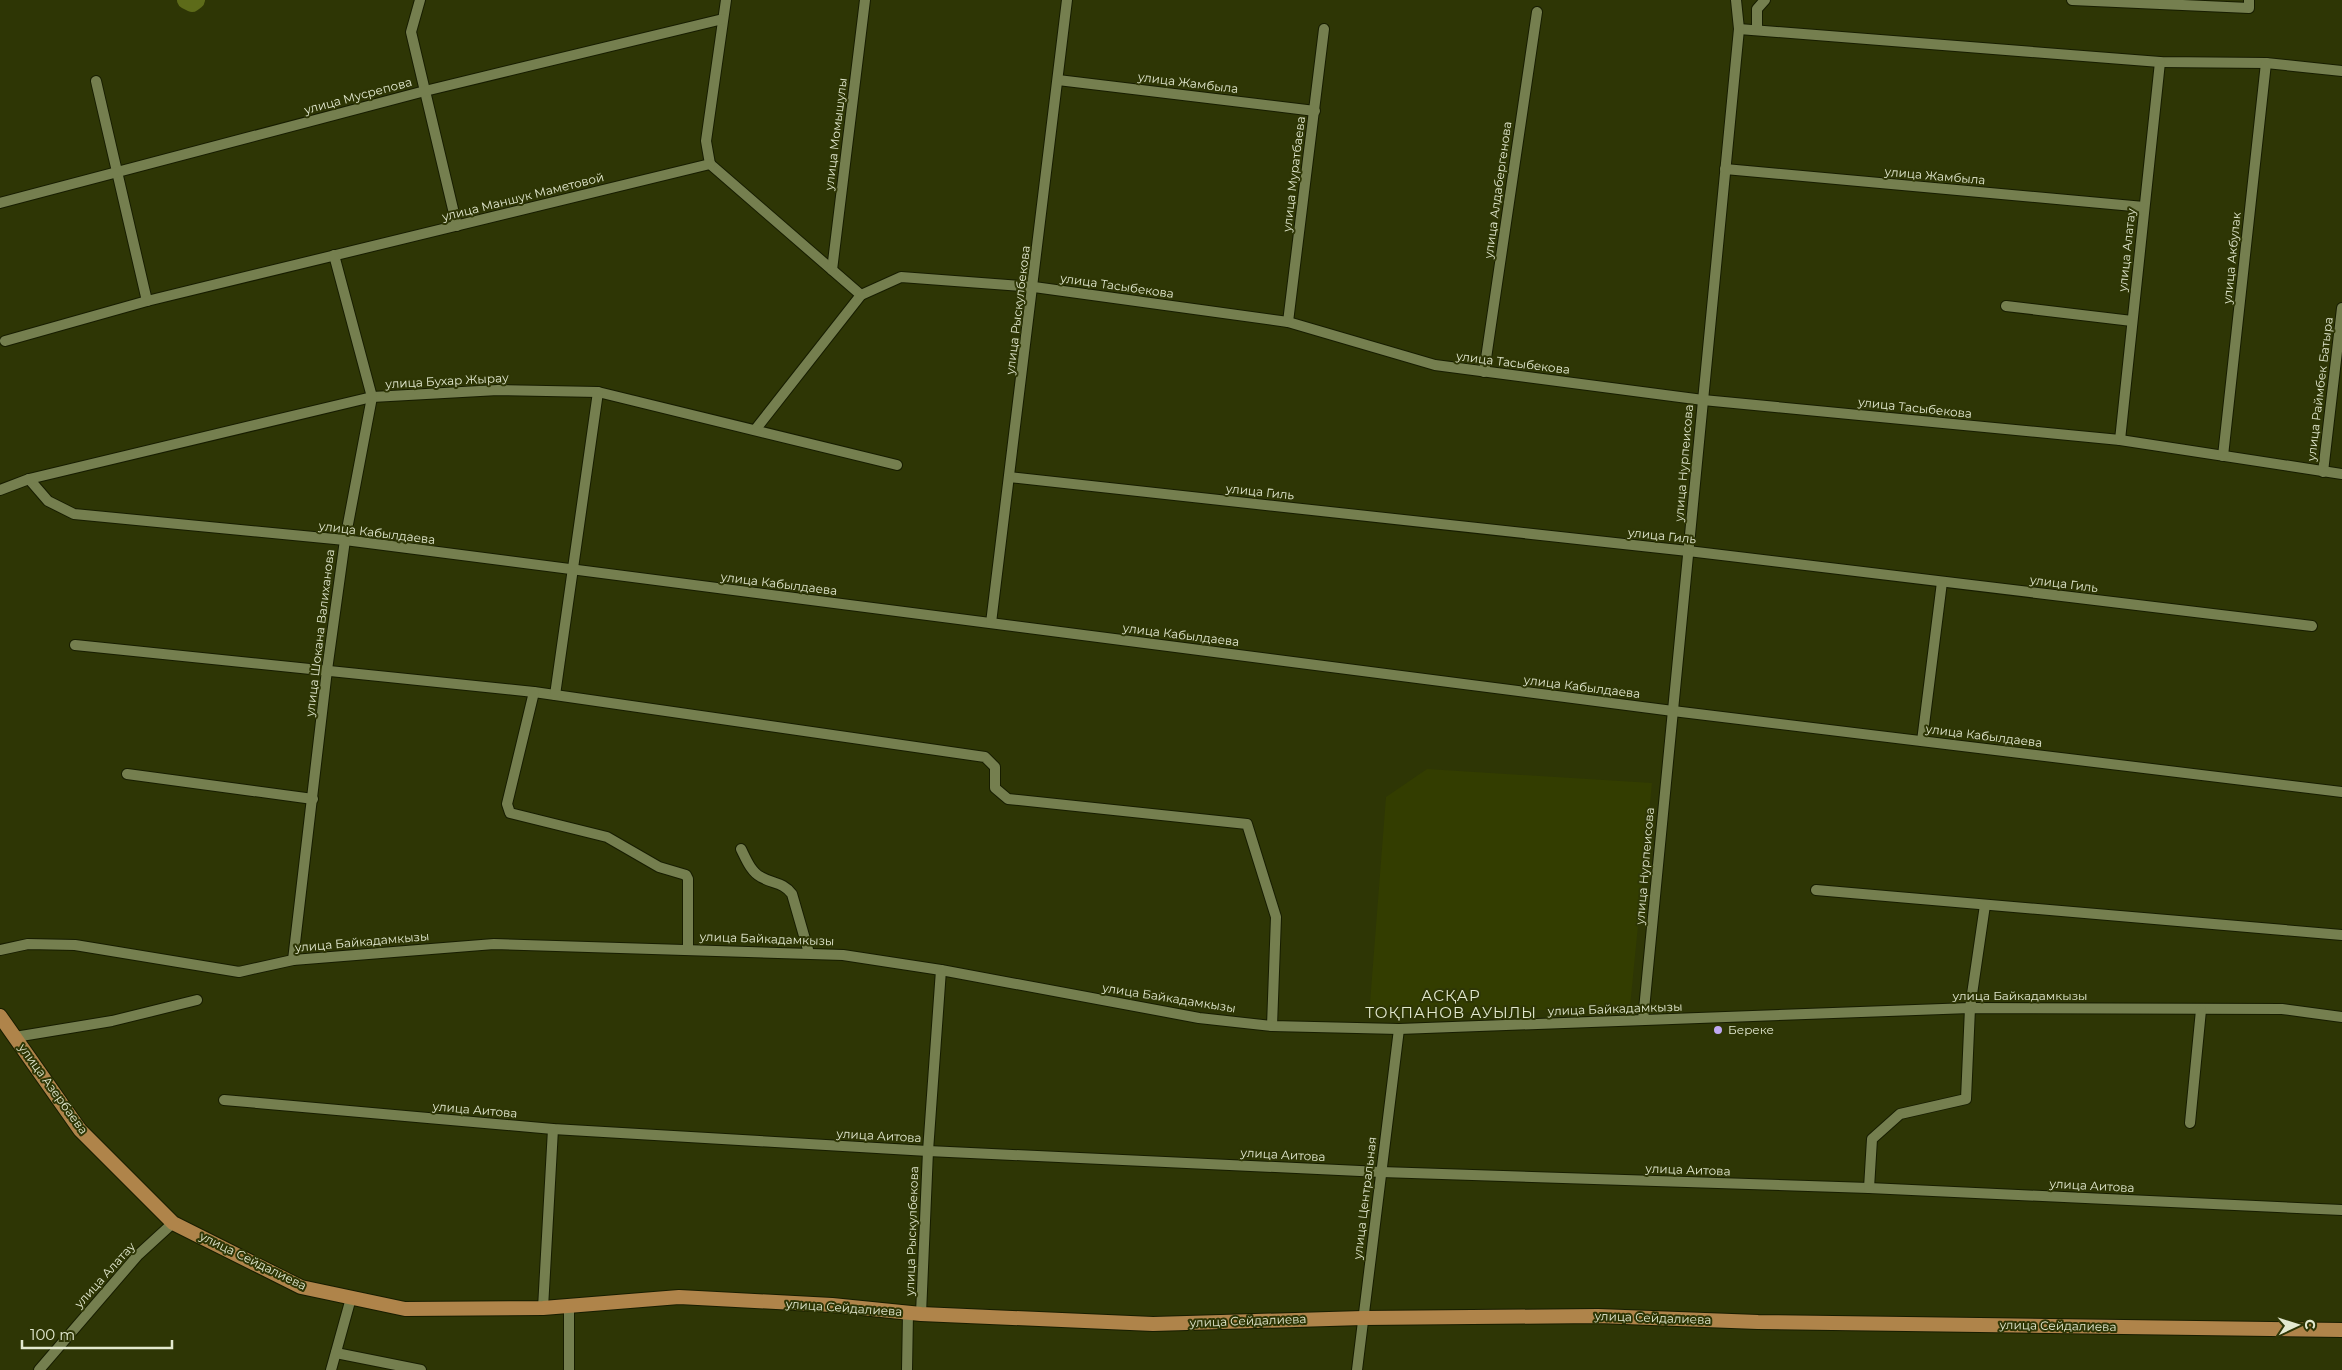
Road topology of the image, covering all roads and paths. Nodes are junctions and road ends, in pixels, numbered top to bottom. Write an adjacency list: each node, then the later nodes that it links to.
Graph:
1 (420, 0): 20 (street)
2 (726, 0): 11 (street)
3 (865, 0): 29 (street, улица Момышулы)
4 (1067, 0): 18 (street, улица Рыскулбекова)
5 (1736, 0): 12 (street, улица Нурпеисова)
6 (1765, 0): 14 (street)
7 (2072, 0): 8 (street)
8 (2146, 2): 9 (street)
9 (2249, 4)
10 (1537, 12): 38 (street, улица Алдабергенова)
11 (723, 19): 20 (street, улица Мусрепова); 22 (street)
12 (1739, 28): 14 (street); 23 (street, улица Нурпеисова)
13 (1324, 29): 21 (street, улица Муратбаева)
14 (1757, 30): 15 (street)
15 (2160, 62): 16 (street); 26 (street, улица Алатау)
16 (2266, 63): 17 (street); 44 (street, улица Акбулак)
17 (2342, 71)
18 (1058, 80): 21 (street, улица Жамбыла); 30 (street, улица Рыскулбекова)
19 (96, 81): 24 (street)
20 (425, 91): 24 (street, улица Мусрепова); 27 (street)
21 (1315, 111): 36 (street, улица Муратбаева)
22 (710, 164): 27 (street, улица Маншук Маметовой); 29 (street)
23 (1725, 170): 26 (street, улица Жамбыла); 41 (street, улица Нурпеисова)
24 (119, 173): 25 (street, улица Мусрепова); 32 (street)
25 (0, 203)
26 (2144, 207): 35 (street, улица Алатау)
27 (457, 226): 28 (street, улица Маншук Маметовой)
28 (334, 255): 32 (street, улица Маншук Маметовой); 40 (street, улица Шокана Валиханова)
29 (832, 270): 31 (street)
30 (1034, 287): 31 (street, улица Тасыбекова); 36 (street, улица Тасыбекова); 48 (street, улица Рыскулбекова)
31 (861, 295): 42 (street, улица Тасыбекова)
32 (147, 301): 37 (street, улица Маншук Маметовой)
33 (2006, 306): 35 (street)
34 (2342, 308): 46 (street, улица Раймбек Батыра)
35 (2132, 321): 43 (street, улица Алатау)
36 (1288, 322): 38 (street, улица Тасыбекова)
37 (6, 341)
38 (1484, 372): 41 (street, улица Тасыбекова)
39 (598, 392): 40 (street, улица Бухар Жырау); 42 (street, улица Бухар Жырау); 53 (street)
40 (372, 397): 49 (street, улица Бухар Жырау); 51 (street, улица Шокана Валиханова)
41 (1703, 400): 43 (street, улица Тасыбекова); 52 (street, улица Нурпеисова)
42 (755, 430): 45 (street, улица Бухар Жырау)
43 (2120, 440): 44 (street, улица Тасыбекова)
44 (2223, 456): 46 (street, улица Тасыбекова)
45 (897, 465)
46 (2323, 472): 47 (street, улица Тасыбекова)
47 (2342, 474)
48 (1009, 477): 52 (street, улица Гиль); 55 (street, улица Рыскулбекова)
49 (29, 479): 50 (street, улица Бухар Жырау); 51 (street, улица Кабылдаева)
50 (0, 490)
51 (345, 540): 53 (street, улица Кабылдаева); 58 (street, улица Шокана Валиханова)
52 (1688, 551): 54 (street, улица Гиль); 61 (street, улица Нурпеисова)
53 (573, 571): 55 (street, улица Кабылдаева); 60 (street)
54 (1942, 582): 56 (street, улица Гиль); 62 (street)
55 (991, 623): 61 (street, улица Кабылдаева)
56 (2312, 626)
57 (75, 645): 58 (street)
58 (327, 670): 59 (street); 65 (street, улица Шокана Валиханова)
59 (534, 692): 60 (street); 70 (street)
60 (555, 695): 81 (street)
61 (1673, 711): 62 (street, улица Кабылдаева); 80 (street, улица Нурпеисова)
62 (1922, 741): 64 (street, улица Кабылдаева)
63 (127, 774): 65 (street)
64 (2342, 792)
65 (313, 799): 73 (street, улица Шокана Валиханова)
66 (740, 849): 72 (street)
67 (1816, 890): 68 (street)
68 (1985, 905): 69 (street); 76 (street)
69 (2342, 935)
70 (688, 948): 72 (street, улица Байкадамкызы); 73 (street, улица Байкадамкызы)
71 (0, 950): 73 (street, улица Байкадамкызы)
72 (810, 953): 74 (street, улица Байкадамкызы)
73 (292, 960)
74 (941, 970): 81 (street, улица Байкадамкызы); 87 (street, улица Рыскулбекова)
75 (197, 1000): 83 (street)
76 (1970, 1008): 77 (street, улица Байкадамкызы); 80 (street, улица Байкадамкызы); 89 (street)
77 (2201, 1010): 79 (street, улица Байкадамкызы); 85 (street)
78 (0, 1016): 83 (main road, улица Азербаева)
79 (2342, 1017)
80 (1643, 1020): 82 (street, улица Байкадамкызы)
81 (1272, 1026): 82 (street, улица Байкадамкызы)
82 (1398, 1029): 88 (street, улица Центральная)
83 (15, 1038): 91 (main road, улица Азербаева)
84 (224, 1100): 86 (street, улица Аитова)
85 (2190, 1123)
86 (553, 1129): 87 (street, улица Аитова); 94 (street)
87 (928, 1151): 88 (street, улица Аитова); 95 (street, улица Рыскулбекова)
88 (1381, 1172): 89 (street, улица Аитова); 96 (street, улица Центральная)
89 (1869, 1188): 90 (street, улица Аитова)
90 (2342, 1210)
91 (173, 1222): 92 (main road, улица Сейдалиева); 99 (street, улица Алатау)
92 (351, 1298): 94 (main road, улица Сейдалиева); 98 (street)
93 (569, 1306): 94 (main road, улица Сейдалиева); 95 (main road, улица Сейдалиева); 102 (street)
94 (543, 1308)
95 (915, 1313): 96 (main road, улица Сейдалиева); 103 (street, улица Рыскулбекова)
96 (1363, 1318): 97 (main road, улица Сейдалиева); 104 (street, улица Центральная)
97 (2342, 1330)
98 (336, 1353): 100 (street); 101 (street)
99 (39, 1370)
100 (332, 1370)
101 (421, 1370)
102 (569, 1370)
103 (908, 1370)
104 (1357, 1370)

